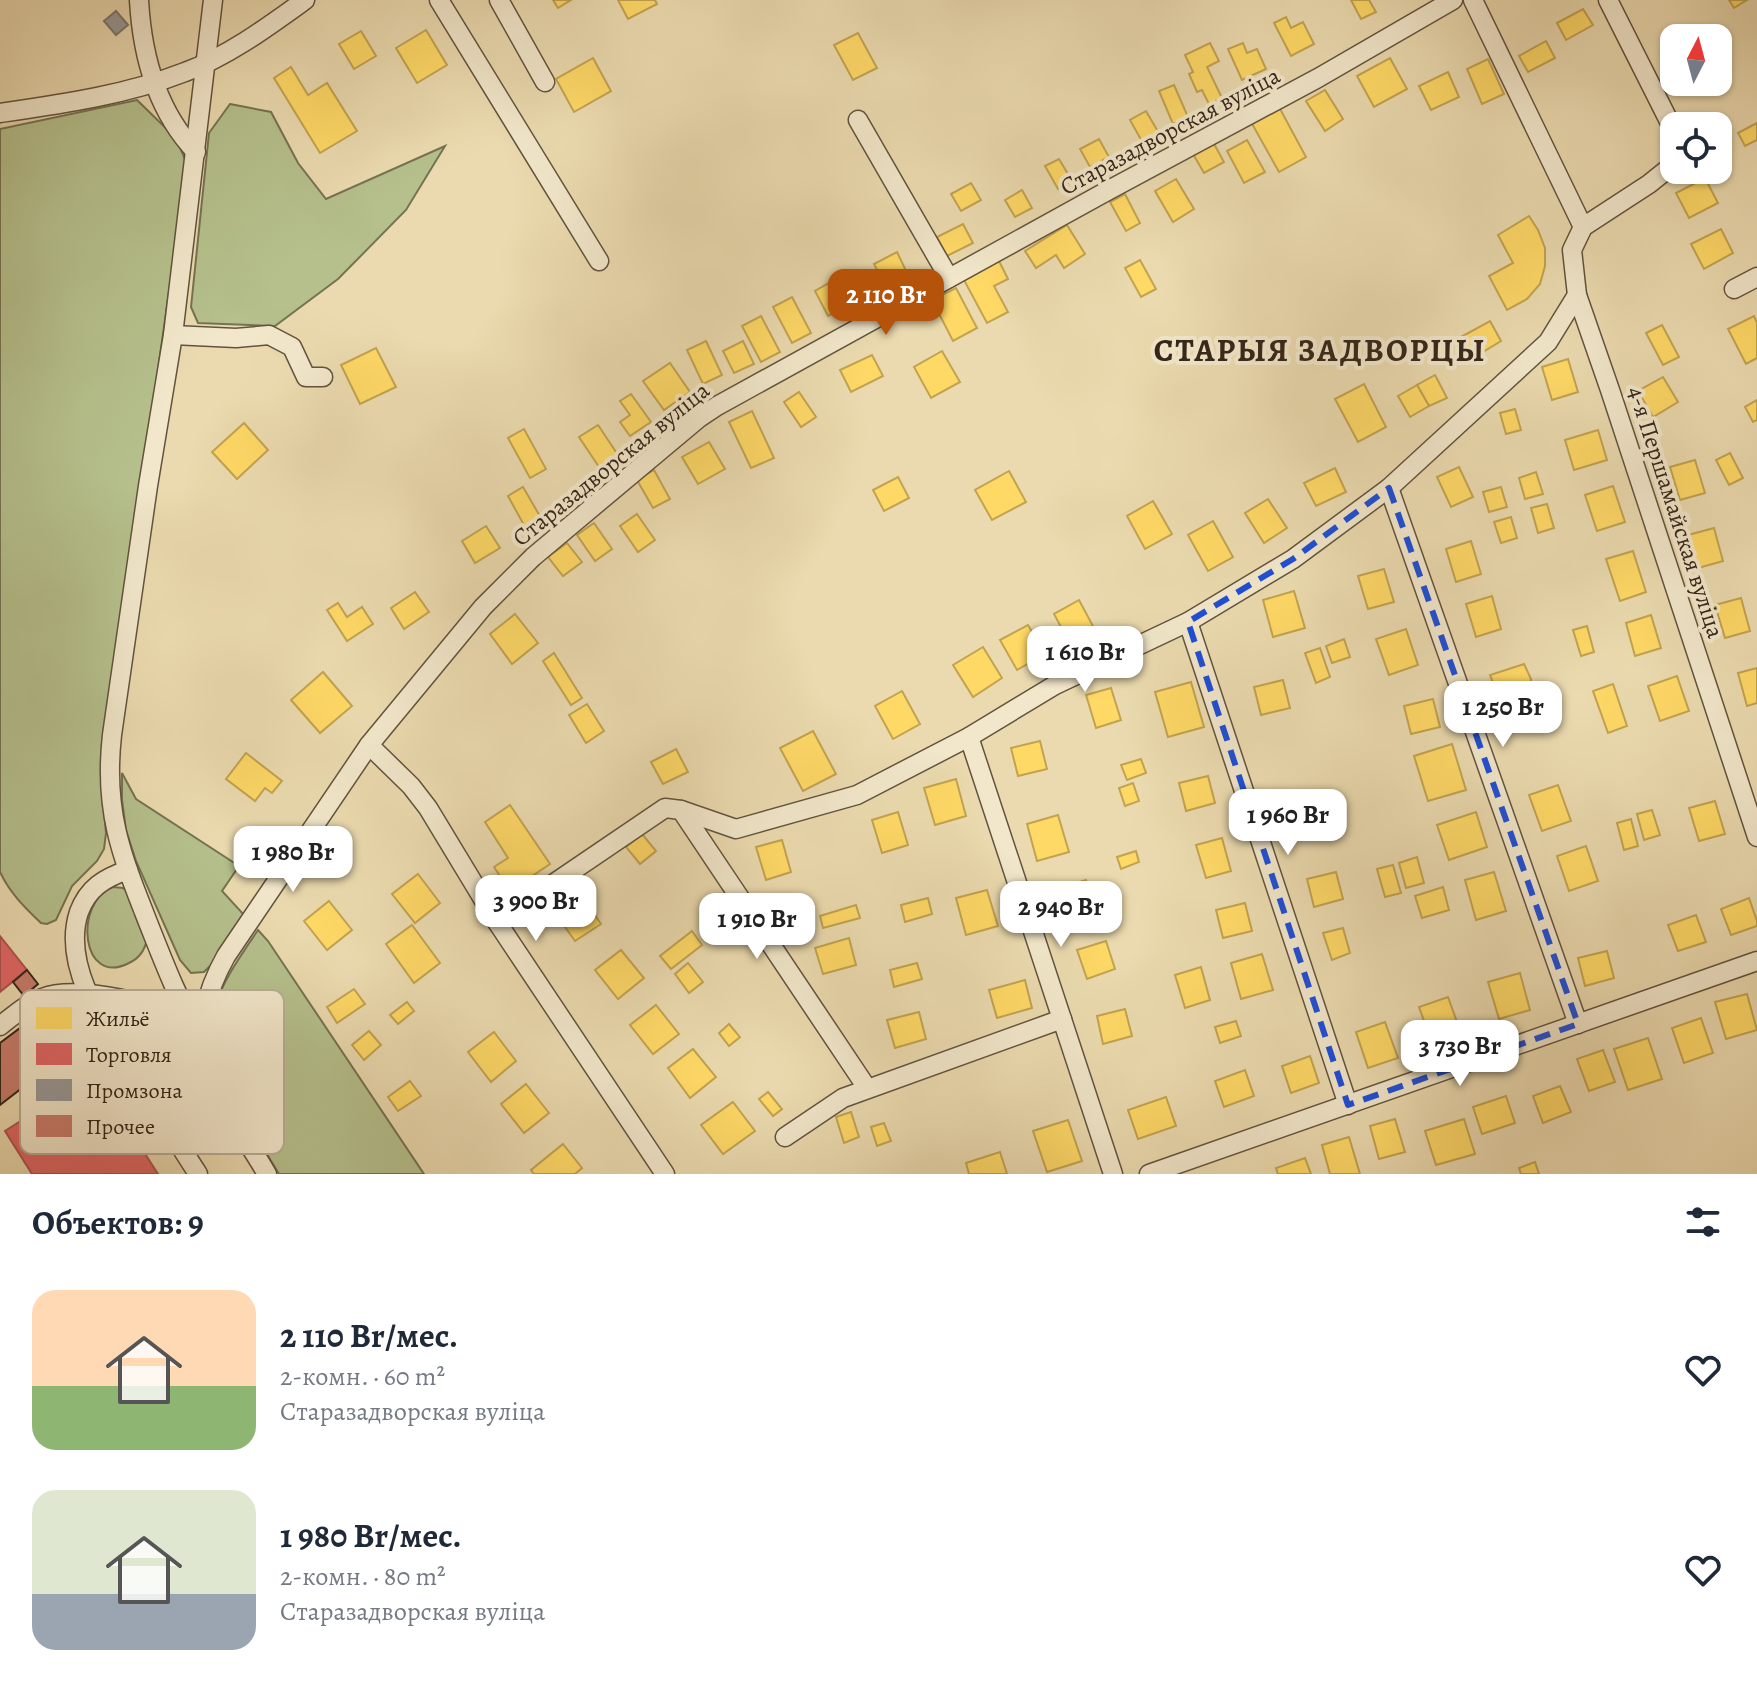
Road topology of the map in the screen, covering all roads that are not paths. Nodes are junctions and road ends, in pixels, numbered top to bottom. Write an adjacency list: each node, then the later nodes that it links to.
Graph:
1 (139, 0): 10 (street)
2 (213, 0): 9 (street)
3 (305, 0): 9 (street)
4 (439, 0): 18 (street)
5 (499, 0): 11 (street)
6 (1453, 0): 20 (street, Старазадворская вуліца)
7 (1473, 0): 17 (street)
8 (1608, 0): 12 (street)
9 (206, 62): 10 (street); 15 (street)
10 (154, 82): 13 (street); 15 (street)
11 (545, 82)
12 (1664, 112)
13 (0, 113)
14 (858, 120): 20 (street)
15 (196, 152): 23 (street)
16 (1660, 175): 17 (street)
17 (1583, 227): 22 (street, 4-я Першамайская вуліца)
18 (599, 261)
19 (1757, 277): 21 (street)
20 (949, 278): 28 (street, Старазадворская вуліца)
21 (1734, 289)
22 (1577, 295): 25 (street); 30 (street, 4-я Першамайская вуліца)
23 (173, 335): 24 (street); 31 (street)
24 (323, 377)
25 (1389, 488): 26 (street); 39 (street)
26 (1188, 622): 27 (street); 42 (street)
27 (969, 737): 29 (street); 38 (street)
28 (369, 745): 32 (street); 36 (street, Старазадворская вуліца)
29 (681, 810): 32 (street); 41 (street)
30 (1757, 837)
31 (128, 870): 34 (street); 35 (street)
32 (497, 922): 48 (street)
33 (1757, 961): 39 (street)
34 (87, 990)
35 (176, 990)
36 (209, 990)
37 (20, 1012): 40 (street)
38 (1062, 1019): 41 (street); 49 (street)
39 (1578, 1024): 42 (street)
40 (0, 1026)
41 (867, 1088): 43 (street)
42 (1348, 1105): 50 (street)
43 (785, 1137)
44 (185, 1154): 46 (street)
45 (255, 1154): 47 (street, Старазадворская вуліца)
46 (198, 1174)
47 (267, 1174)
48 (665, 1174)
49 (1113, 1174)
50 (1149, 1174)

